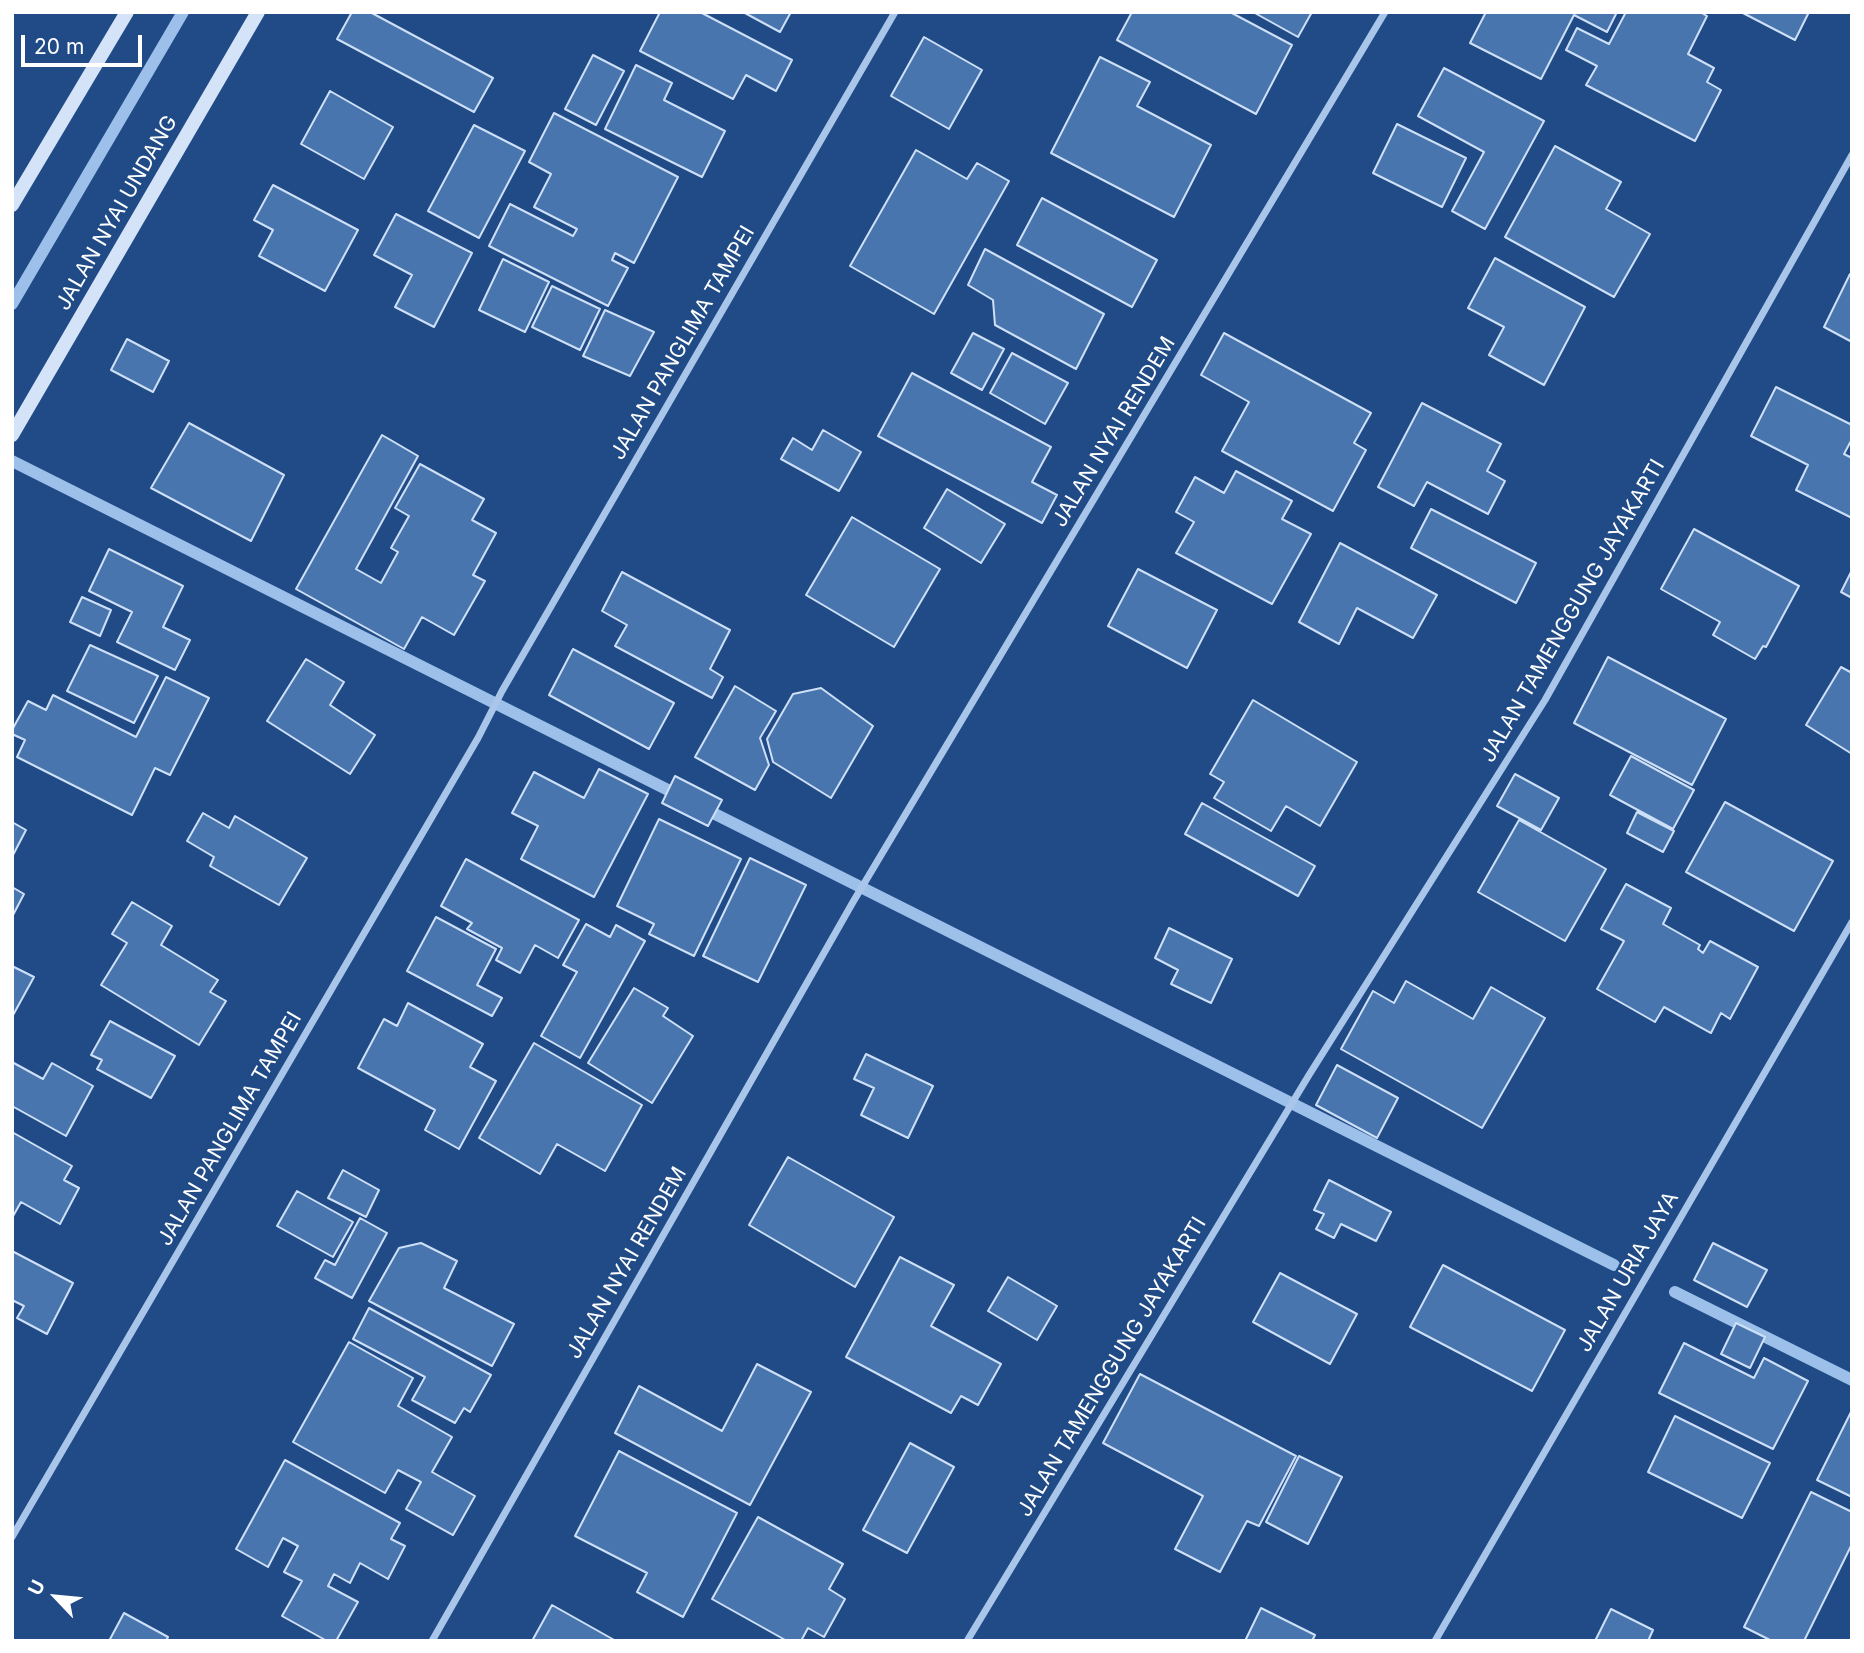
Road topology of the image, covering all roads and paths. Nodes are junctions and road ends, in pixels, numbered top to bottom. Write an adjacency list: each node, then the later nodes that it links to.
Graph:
1 (127, 12): 6 (street)
2 (258, 12): 7 (street, JALAN NYAI UNDANG)
3 (895, 12): 9 (street, JALAN PANGLIMA TAMPEI)
4 (1385, 12): 10 (street, JALAN NYAI RENDEM)
5 (1852, 155): 11 (street, JALAN TAMENGGUNG JAYAKARTI)
6 (12, 205)
7 (12, 435)
8 (1852, 922): 12 (street, JALAN URIA JAYA)
9 (12, 1537)
10 (432, 1641)
11 (967, 1641)
12 (1436, 1641)

